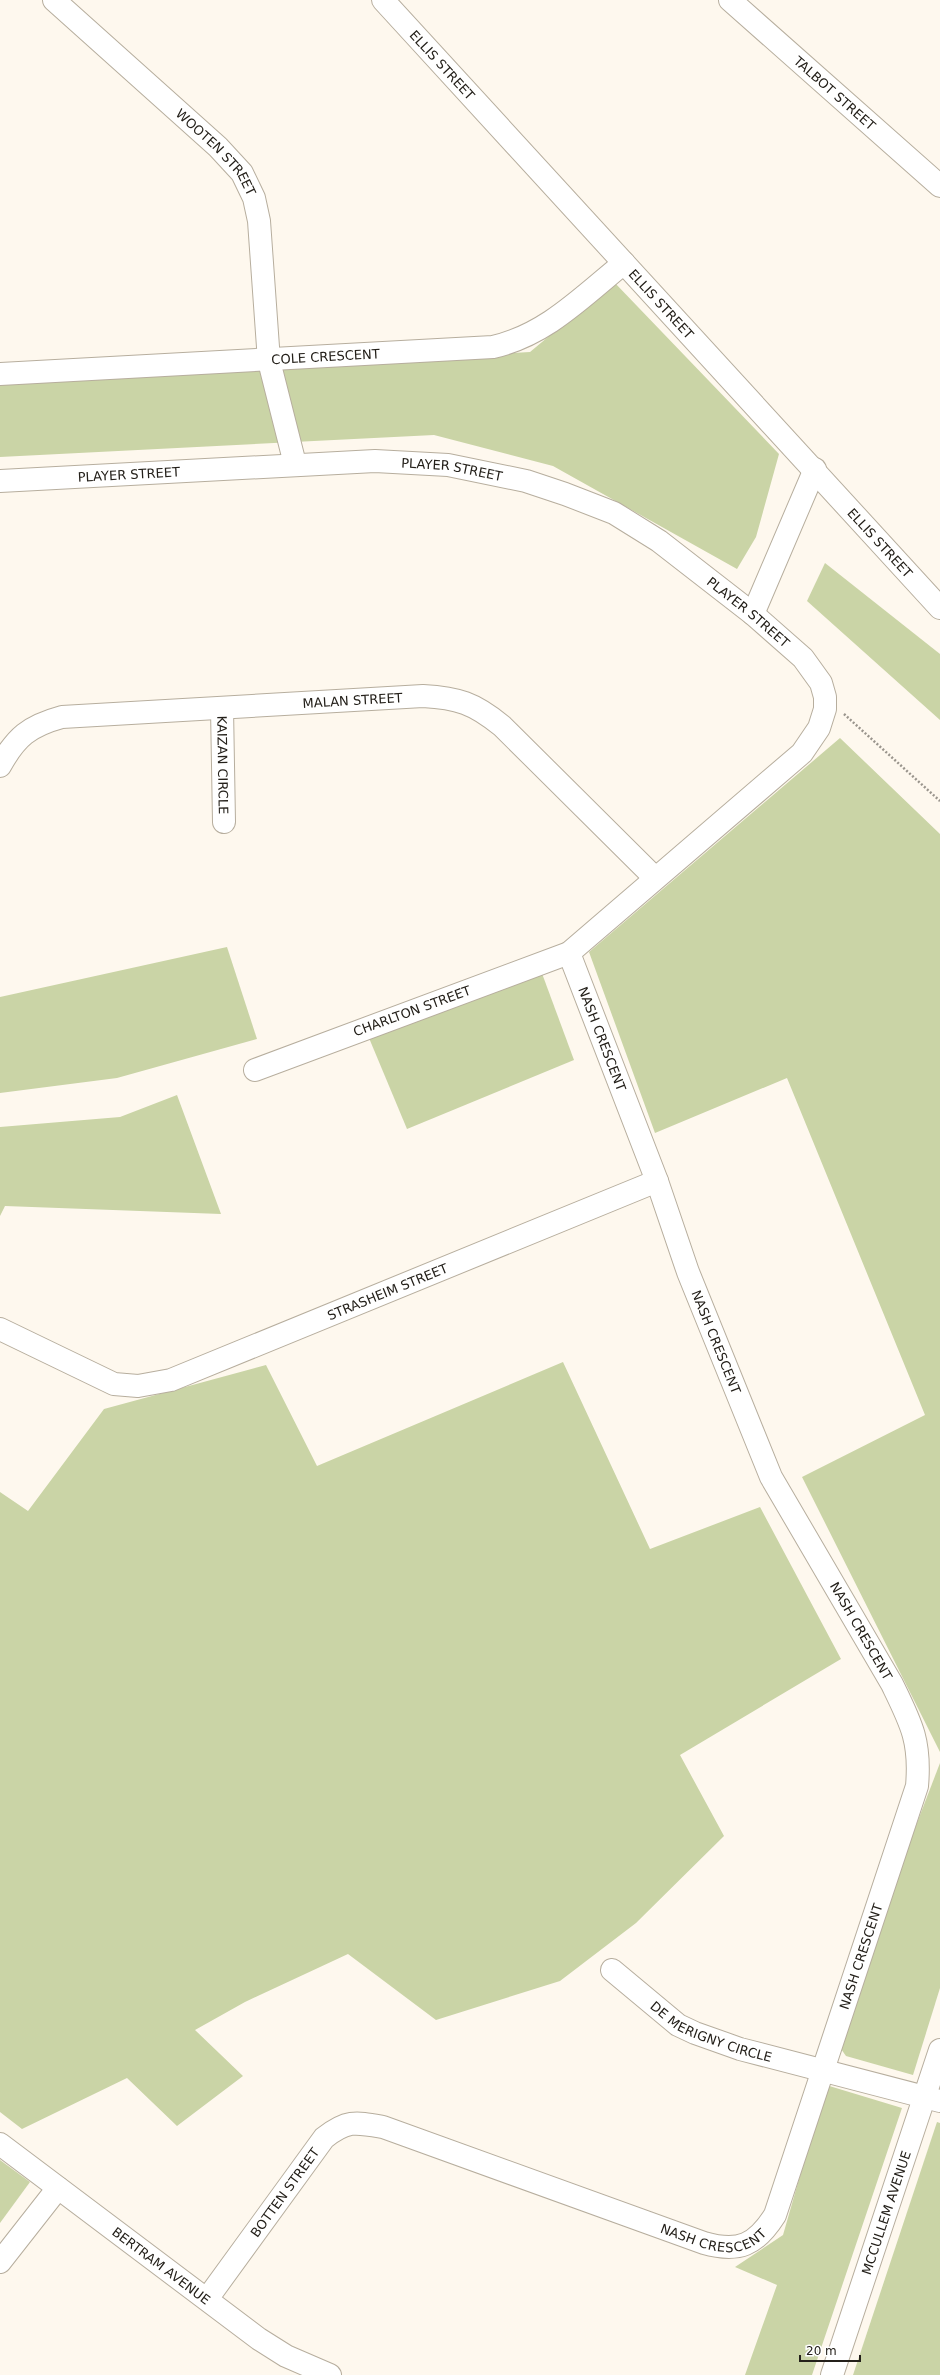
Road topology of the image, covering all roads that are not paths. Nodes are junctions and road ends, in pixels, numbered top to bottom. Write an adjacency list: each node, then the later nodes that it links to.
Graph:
1 (54, 0): 6 (street, WOOTEN STREET)
2 (383, 0): 5 (street, ELLIS STREET)
3 (730, 0): 4 (street, TALBOT STREET)
4 (940, 186)
5 (624, 263): 6 (street, COLE CRESCENT); 9 (street, ELLIS STREET)
6 (269, 361): 7 (street, COLE CRESCENT); 8 (street, WOOTEN STREET)
7 (0, 374)
8 (295, 464): 10 (street, PLAYER STREET); 12 (street, PLAYER STREET)
9 (815, 470): 11 (street, ELLIS STREET); 12 (street)
10 (0, 481)
11 (940, 608)
12 (753, 614): 16 (street, PLAYER STREET)
13 (222, 708): 14 (street, MALAN STREET); 15 (street, KAIZAN CIRCLE); 16 (street, MALAN STREET)
14 (0, 766)
15 (224, 822)
16 (655, 878): 17 (street)
17 (569, 953): 18 (street, CHARLTON STREET); 19 (street, NASH CRESCENT)
18 (255, 1070)
19 (657, 1181): 20 (street, STRASHEIM STREET); 23 (street, NASH CRESCENT)
20 (0, 1329)
21 (612, 1970): 23 (street, DE MERIGNY CIRCLE)
22 (940, 2050): 24 (street, MCCULLEM AVENUE)
23 (822, 2069): 24 (street, DE MERIGNY CIRCLE); 25 (street, NASH CRESCENT)
24 (932, 2099): 31 (street, MCCULLEM AVENUE)
25 (383, 2127): 29 (street, BOTTEN STREET)
26 (0, 2144): 27 (street, BERTRAM AVENUE)
27 (58, 2188): 28 (street); 29 (street, BERTRAM AVENUE)
28 (0, 2262)
29 (207, 2299): 30 (street, BERTRAM AVENUE)
30 (330, 2375)
31 (832, 2375)

